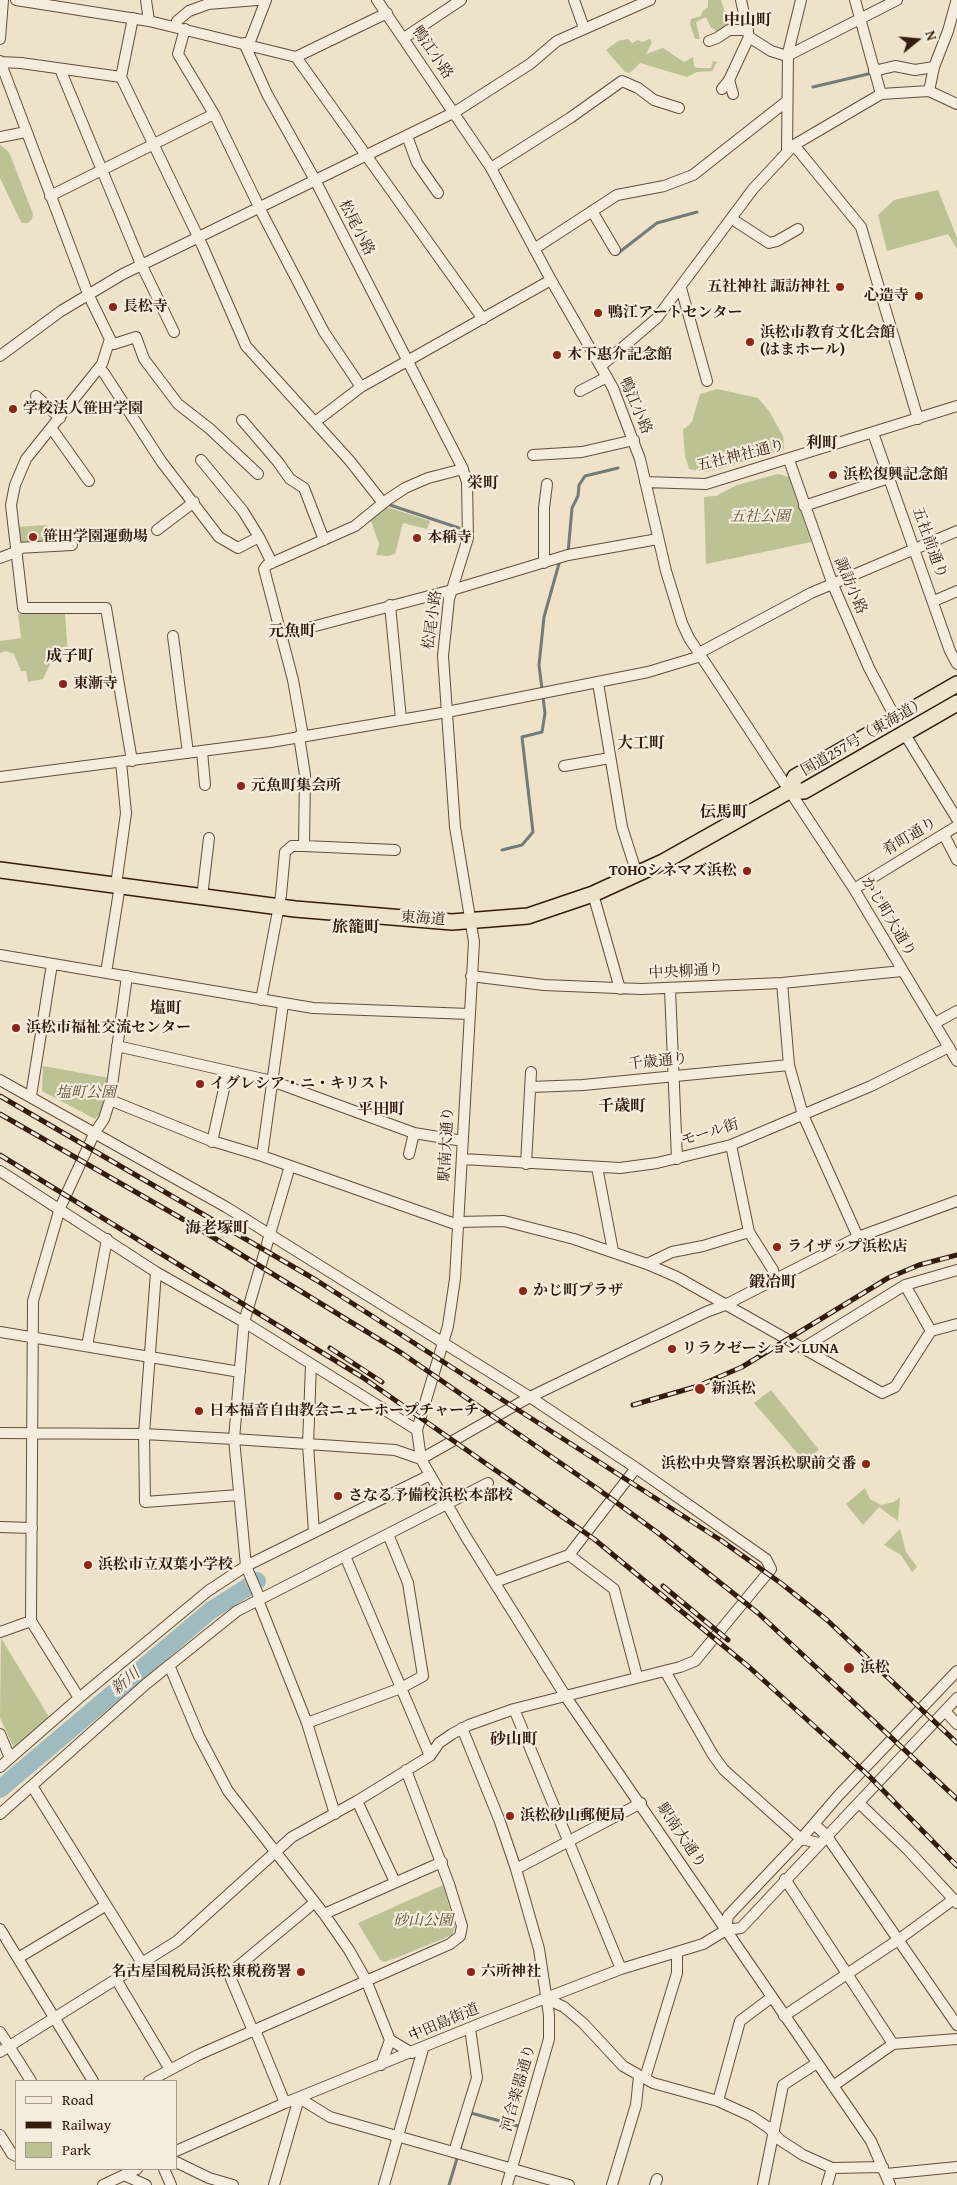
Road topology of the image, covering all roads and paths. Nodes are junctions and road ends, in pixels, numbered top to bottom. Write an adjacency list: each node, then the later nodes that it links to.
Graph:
1 (1, 0): 2 (street); 27 (street)
2 (7, 0)
3 (16, 0): 18 (street)
4 (83, 0): 18 (street)
5 (146, 0): 22 (street)
6 (258, 0): 16 (street)
7 (266, 0): 29 (street)
8 (377, 0): 19 (street, 鴨江小路)
9 (461, 0): 26 (street)
10 (574, 0): 24 (street)
11 (650, 0): 24 (street)
12 (741, 0): 25 (street)
13 (801, 0): 30 (street)
14 (855, 0): 21 (street)
15 (897, 0): 21 (street)
16 (208, 2): 23 (street)
17 (956, 2): 33 (street)
18 (88, 12): 20 (street)
19 (387, 13): 26 (street, 鴨江小路); 31 (street)
20 (133, 18): 22 (street); 36 (street)
21 (858, 20): 30 (street); 35 (street)
22 (149, 21): 23 (street)
23 (180, 28): 29 (street); 44 (street)
24 (584, 28): 43 (street)
25 (748, 34): 28 (street); 30 (street); 38 (street)
26 (404, 38): 43 (street, 鴨江小路)
27 (0, 39)
28 (709, 41)
29 (246, 44): 31 (street); 53 (street, 松尾小路)
30 (788, 56): 40 (street)
31 (296, 57): 50 (street)
32 (0, 62): 34 (street); 45 (street)
33 (934, 67): 35 (street); 37 (street)
34 (60, 69): 36 (street); 52 (street)
35 (874, 71): 39 (street)
36 (121, 78): 48 (street)
37 (929, 91): 39 (street); 41 (street)
38 (733, 94)
39 (881, 94): 49 (street)
40 (787, 101): 49 (street); 57 (street)
41 (953, 102)
42 (678, 108): 51 (street)
43 (454, 112): 46 (street); 51 (street, 鴨江小路)
44 (214, 114): 48 (street); 56 (street)
45 (26, 132): 47 (street); 55 (street)
46 (407, 136): 50 (street); 54 (street)
47 (0, 137)
48 (153, 144): 52 (street); 60 (street)
49 (791, 148): 58 (street); 81 (street)
50 (366, 155): 53 (street); 67 (street)
51 (491, 168): 61 (street, 鴨江小路)
52 (102, 170): 55 (street); 63 (street)
53 (315, 180): 56 (street); 71 (street, 松尾小路)
54 (438, 193)
55 (50, 196): 66 (street)
56 (259, 207): 60 (street); 76 (street)
57 (592, 211): 61 (street); 62 (street)
58 (732, 219): 59 (street); 65 (street)
59 (798, 229)
60 (198, 237): 63 (street); 83 (street)
61 (534, 249): 64 (street, 鴨江小路)
62 (615, 250)
63 (141, 264): 66 (street); 68 (street)
64 (551, 280): 67 (street); 72 (street, 鴨江小路)
65 (681, 288): 72 (street); 75 (street)
66 (88, 294): 69 (street); 70 (street)
67 (483, 319): 71 (street)
68 (174, 332)
69 (109, 343): 73 (street); 91 (street)
70 (0, 356)
71 (407, 360): 76 (street); 90 (street, 松尾小路)
72 (601, 366): 74 (street, 鴨江小路)
73 (98, 368): 80 (street); 96 (street)
74 (607, 377): 77 (street); 86 (street, 鴨江小路)
75 (707, 381)
76 (361, 387): 83 (street)
77 (580, 391)
78 (36, 396): 80 (street)
79 (957, 406): 81 (street, 五社神社通り)
80 (60, 418): 84 (street)
81 (918, 419): 85 (street, 五社神社通り)
82 (242, 420): 103 (street)
83 (315, 422): 97 (street)
84 (52, 429): 93 (street); 106 (street)
85 (873, 433): 89 (street, 五社神社通り); 92 (street, 五社前通り)
86 (634, 440): 87 (street); 94 (street, 鴨江小路)
87 (533, 455)
88 (201, 460): 101 (street)
89 (789, 460): 94 (street, 五社神社通り); 98 (street, 諏訪小路)
90 (463, 469): 97 (street); 111 (street, 松尾小路)
91 (258, 474)
92 (889, 478): 98 (street); 105 (street, 五社前通り)
93 (89, 481)
94 (645, 482): 102 (street, 鴨江小路)
95 (547, 484): 108 (street)
96 (194, 502): 99 (street); 101 (street)
97 (383, 503): 103 (street)
98 (804, 506): 110 (street, 諏訪小路)
99 (157, 530)
100 (957, 531): 105 (street)
101 (260, 537): 109 (street)
102 (658, 539): 108 (street); 117 (street, 鴨江小路)
103 (324, 540): 109 (street)
104 (72, 545): 106 (street)
105 (914, 549): 110 (street); 113 (street, 五社前通り)
106 (18, 550): 107 (street); 130 (street)
107 (0, 558)
108 (544, 563): 111 (street)
109 (272, 564): 115 (street)
110 (833, 585): 117 (street); 124 (street, 諏訪小路)
111 (452, 590): 114 (street); 122 (street, 松尾小路)
112 (957, 591): 113 (street)
113 (934, 601): 118 (street, 五社前通り)
114 (390, 605): 115 (street); 123 (street)
115 (281, 635): 126 (street)
116 (173, 636): 128 (street)
117 (701, 656): 119 (street); 135 (street, 鴨江小路)
118 (957, 664)
119 (598, 683): 122 (street); 129 (street)
120 (957, 684): 124 (highway, 国道257号（東海道）)
121 (957, 703): 125 (highway, 国道257号（東海道）)
122 (446, 712): 123 (street); 150 (street, 松尾小路)
123 (401, 719): 126 (street)
124 (896, 719): 135 (highway, 国道257号（東海道）)
125 (904, 733): 135 (highway, 国道257号（東海道）); 136 (street)
126 (301, 736): 127 (street); 140 (street)
127 (202, 751): 128 (street); 134 (street)
128 (188, 753): 130 (street)
129 (610, 758): 132 (street); 144 (street)
130 (132, 761): 131 (street)
131 (121, 762): 133 (street); 145 (street)
132 (564, 766)
133 (0, 777)
134 (205, 784)
135 (789, 791): 144 (highway, 東海道); 146 (street, かじ町大通り)
136 (957, 819)
137 (957, 826): 138 (street, 肴町通り)
138 (944, 835): 142 (street); 146 (street, 肴町通り)
139 (209, 838): 148 (street)
140 (304, 846): 141 (street); 149 (street)
141 (395, 850)
142 (957, 860)
143 (0, 870): 145 (highway, 東海道)
144 (637, 874): 147 (highway, 東海道)
145 (118, 885): 148 (highway, 東海道); 154 (street)
146 (854, 889): 153 (street, かじ町大通り)
147 (593, 894): 150 (highway, 東海道); 158 (street)
148 (202, 897): 149 (highway, 東海道)
149 (279, 907): 150 (highway, 東海道); 160 (street)
150 (471, 921): 156 (street, 駅南大通り)
151 (0, 955): 152 (street)
152 (52, 964): 154 (street); 175 (street)
153 (902, 971): 157 (street, 中央柳通り); 164 (street, かじ町大通り)
154 (106, 973): 155 (street)
155 (126, 976): 160 (street); 165 (street)
156 (471, 976): 158 (street, 中央柳通り); 163 (street, 駅南大通り)
157 (782, 983): 159 (street, 中央柳通り); 168 (street)
158 (620, 989): 159 (street, 中央柳通り)
159 (670, 989): 171 (street)
160 (261, 1000): 161 (street)
161 (283, 1004): 163 (street); 173 (street)
162 (957, 1011): 164 (street)
163 (469, 1014): 180 (street, 駅南大通り)
164 (935, 1023): 166 (street, かじ町大通り)
165 (117, 1046): 169 (street); 176 (street)
166 (949, 1047): 167 (street, かじ町大通り); 177 (street, モール街)
167 (957, 1061)
168 (789, 1065): 171 (street, 千歳通り); 177 (street)
169 (228, 1071): 173 (street); 181 (street)
170 (531, 1072): 174 (street)
171 (673, 1076): 174 (street, 千歳通り); 186 (street)
172 (0, 1080): 175 (street)
173 (272, 1080): 178 (street); 184 (street)
174 (531, 1088): 187 (street)
175 (31, 1096): 179 (street)
176 (110, 1100): 179 (street); 181 (street)
177 (803, 1115): 182 (street, モール街); 196 (street)
178 (414, 1133): 180 (street); 183 (street)
179 (94, 1134): 192 (street); 195 (street)
180 (463, 1140): 185 (street, 駅南大通り)
181 (212, 1142): 184 (street)
182 (731, 1145): 186 (street, モール街); 194 (street)
183 (408, 1154)
184 (262, 1156): 188 (street)
185 (462, 1159): 187 (street, モール街); 193 (street, 駅南大通り)
186 (677, 1159): 189 (street, モール街)
187 (526, 1164): 189 (street, モール街)
188 (290, 1166): 193 (street); 195 (street)
189 (596, 1167): 198 (street)
190 (0, 1172): 192 (street)
191 (957, 1201): 196 (street)
192 (60, 1208): 197 (street); 209 (street)
193 (458, 1224): 198 (street); 210 (street, 駅南大通り)
194 (749, 1232): 199 (street); 202 (street)
195 (269, 1234): 205 (street); 210 (street)
196 (858, 1237): 202 (street)
197 (107, 1240): 201 (street); 211 (street)
198 (613, 1252): 199 (street)
199 (647, 1264): 204 (street)
200 (957, 1270): 203 (street)
201 (156, 1272): 205 (street); 213 (street)
202 (775, 1278): 204 (street)
203 (905, 1285): 207 (street); 212 (street)
204 (725, 1305): 212 (street); 216 (street)
205 (244, 1322): 214 (street); 215 (street)
206 (957, 1324): 207 (street)
207 (931, 1331): 212 (street)
208 (0, 1332): 209 (street)
209 (32, 1338): 211 (street); 219 (street)
210 (443, 1343): 216 (street); 217 (street, 駅南大通り)
211 (88, 1346): 213 (street)
212 (803, 1348)
213 (148, 1358): 215 (street); 220 (street)
214 (311, 1364): 217 (street); 222 (street)
215 (240, 1372): 221 (street)
216 (530, 1397): 223 (street); 224 (street)
217 (417, 1430): 223 (street)
218 (0, 1433): 219 (street)
219 (33, 1434): 220 (street); 230 (street)
220 (144, 1434): 221 (street); 227 (street)
221 (234, 1439): 222 (street); 227 (street)
222 (308, 1445): 223 (street); 231 (street)
223 (421, 1459): 225 (street, 駅南大通り)
224 (636, 1468): 233 (street); 241 (street)
225 (431, 1478): 228 (street, 駅南大通り); 231 (street)
226 (488, 1483): 228 (street)
227 (239, 1495): 235 (street)
228 (446, 1503): 232 (street); 236 (street, 駅南大通り)
229 (0, 1526): 230 (street)
230 (32, 1528): 238 (street)
231 (314, 1532): 235 (street)
232 (388, 1534): 234 (street); 244 (street)
233 (569, 1555): 236 (street); 243 (street)
234 (345, 1556): 237 (street); 244 (street)
235 (247, 1568): 237 (street); 246 (street)
236 (495, 1582): 245 (street, 駅南大通り)
237 (258, 1597): 240 (street); 250 (street)
238 (32, 1620): 239 (street); 246 (street)
239 (0, 1632)
240 (169, 1665): 258 (street); 269 (street)
241 (665, 1671): 243 (street); 266 (street)
242 (957, 1671): 264 (street)
243 (637, 1676): 245 (street)
244 (401, 1688): 250 (street); 254 (street)
245 (566, 1697): 248 (street); 260 (street, 駅南大通り)
246 (79, 1698): 255 (street)
247 (957, 1698): 249 (street, 中田島街道)
248 (514, 1709): 252 (street); 267 (street)
249 (945, 1711): 251 (street); 261 (street, 中田島街道)
250 (307, 1723): 263 (street)
251 (957, 1724)
252 (462, 1728): 254 (street); 271 (street, 河合楽器通り)
253 (0, 1734): 255 (street)
254 (430, 1756): 257 (street)
255 (10, 1758): 256 (street)
256 (0, 1767)
257 (406, 1770): 259 (street); 270 (street)
258 (32, 1786): 262 (street); 276 (street)
259 (357, 1801): 263 (street); 273 (street)
260 (641, 1803): 267 (street); 279 (street, 駅南大通り)
261 (859, 1803): 265 (street, 中田島街道); 274 (street)
262 (0, 1814)
263 (335, 1814): 269 (street)
264 (814, 1824): 265 (street); 266 (street)
265 (826, 1835): 268 (street, 中田島街道); 280 (street)
266 (801, 1839): 268 (street); 279 (street)
267 (568, 1843): 271 (street); 284 (street)
268 (819, 1843): 272 (street, 中田島街道)
269 (274, 1853): 275 (street); 283 (street)
270 (442, 1862): 273 (street); 287 (street)
271 (516, 1870): 289 (street, 河合楽器通り)
272 (785, 1879): 279 (street, 中田島街道); 285 (street)
273 (395, 1882): 277 (street)
274 (955, 1901): 280 (street)
275 (314, 1903): 277 (street); 294 (street)
276 (105, 1906): 282 (street); 283 (street)
277 (324, 1914): 287 (street)
278 (0, 1929): 282 (street)
279 (726, 1930): 281 (street, 中田島街道); 288 (street, 駅南大通り)
280 (898, 1940): 285 (street); 292 (street)
281 (677, 1953): 284 (street, 中田島街道); 305 (street)
282 (18, 1958): 291 (street)
283 (142, 1963): 286 (street)
284 (621, 1968): 289 (street, 中田島街道)
285 (848, 1973): 290 (street); 298 (street)
286 (116, 1979): 291 (street); 304 (street)
287 (366, 1980): 294 (street); 297 (street)
288 (772, 1997): 290 (street, 駅南大通り); 311 (street)
289 (546, 1998): 293 (street, 中田島街道); 305 (street); 321 (street, 河合楽器通り)
290 (784, 2016): 302 (street, 駅南大通り)
291 (55, 2018): 299 (street); 307 (street)
292 (957, 2025)
293 (470, 2028): 300 (street, 中田島街道); 317 (street)
294 (254, 2030): 304 (street); 312 (street)
295 (0, 2032): 299 (street)
296 (957, 2039): 298 (street)
297 (390, 2040): 301 (street); 303 (street)
298 (893, 2044): 309 (street)
299 (4, 2049): 306 (street)
300 (422, 2049): 301 (street, 中田島街道); 315 (street)
301 (412, 2053): 303 (street, 中田島街道)
302 (817, 2063): 309 (street, 駅南大通り); 313 (street)
303 (381, 2065): 310 (street, 中田島街道)
304 (170, 2068): 308 (street)
305 (642, 2077): 311 (street); 335 (street)
306 (30, 2080)
307 (92, 2080)
308 (151, 2080)
309 (834, 2086): 325 (street, 駅南大通り)
310 (299, 2098): 312 (street, 中田島街道); 315 (street); 331 (street)
311 (718, 2101): 313 (street)
312 (285, 2103): 316 (street, 中田島街道)
313 (775, 2134): 322 (street); 336 (street)
314 (0, 2135): 318 (street)
315 (399, 2137): 317 (street); 332 (street)
316 (178, 2150)
317 (458, 2153): 321 (street)
318 (15, 2156)
319 (178, 2163): 327 (street)
320 (957, 2167): 325 (street)
321 (512, 2168): 333 (street, 河合楽器通り); 334 (street)
322 (832, 2168): 325 (street); 337 (street)
323 (135, 2170): 326 (street)
324 (164, 2170): 330 (street)
325 (885, 2171): 338 (street, 駅南大通り)
326 (124, 2175): 328 (street); 329 (street)
327 (228, 2184)
328 (103, 2185)
329 (146, 2185)
330 (170, 2185)
331 (274, 2185)
332 (384, 2185)
333 (508, 2185)
334 (569, 2185)
335 (612, 2185)
336 (763, 2185)
337 (827, 2185)
338 (890, 2185)

